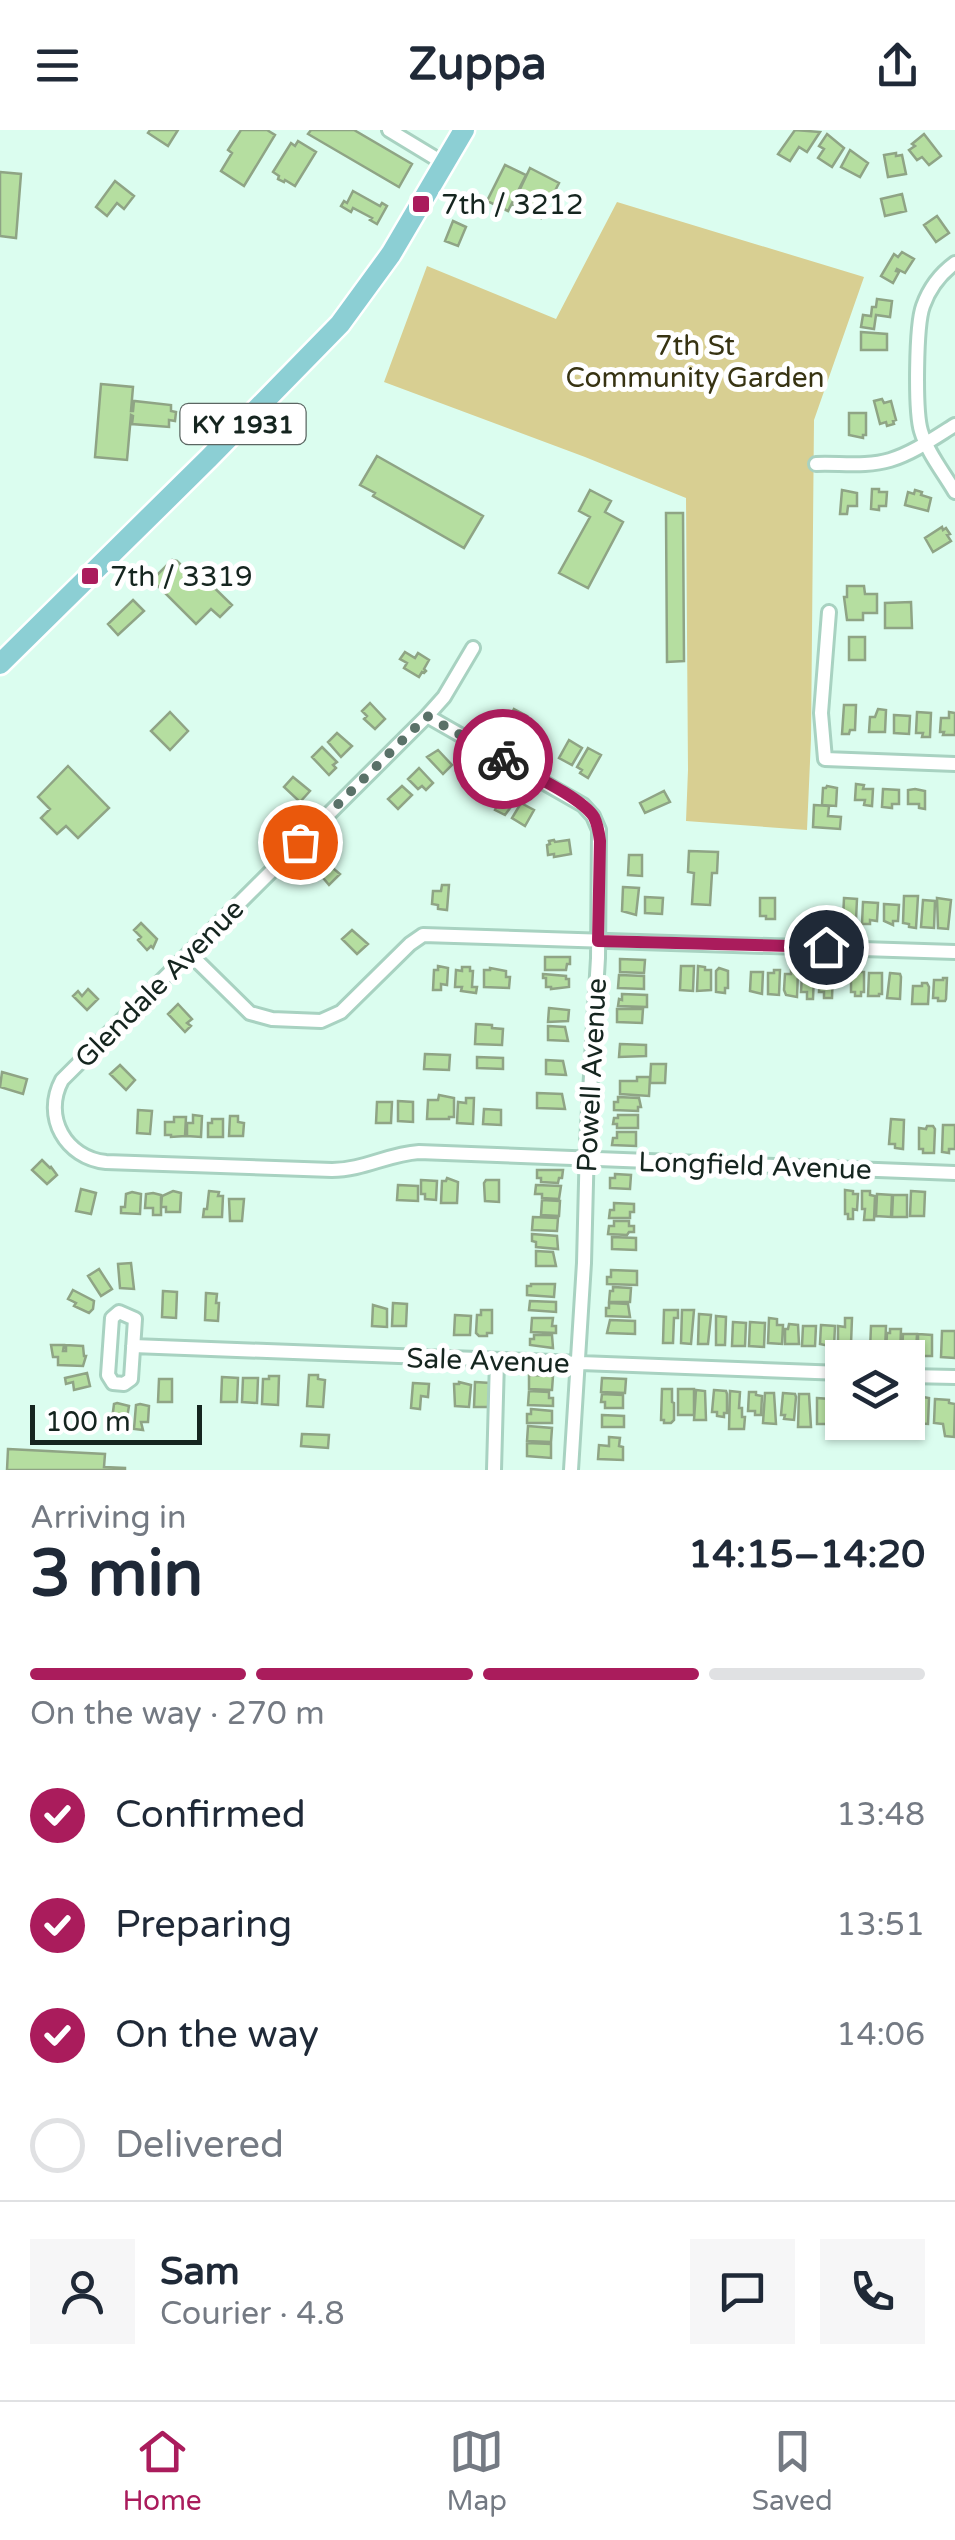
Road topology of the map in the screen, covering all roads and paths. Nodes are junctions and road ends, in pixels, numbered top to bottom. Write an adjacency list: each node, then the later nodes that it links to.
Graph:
1 (389, 130): 3 (street)
2 (464, 130): 3 (main road, KY 1931)
3 (445, 164): 11 (main road, KY 1931)
4 (955, 263): 6 (street)
5 (955, 425): 6 (street)
6 (926, 443): 7 (street); 8 (street)
7 (816, 464)
8 (955, 492)
9 (829, 612): 13 (street)
10 (473, 648): 12 (street, Glendale Avenue)
11 (0, 664)
12 (427, 716): 14 (street, Powell Avenue); 16 (street, Glendale Avenue)
13 (955, 764)
14 (598, 941): 15 (street); 16 (street); 17 (street, Powell Avenue)
15 (955, 952)
16 (189, 953): 18 (street, Glendale Avenue)
17 (586, 1158): 18 (street, Longfield Avenue); 19 (street, Longfield Avenue); 22 (street, Powell Avenue)
18 (138, 1163)
19 (955, 1172)
20 (133, 1346): 20 (street); 21 (street, Sale Avenue)
21 (496, 1360): 22 (street, Sale Avenue); 26 (street)
22 (577, 1363): 23 (street, Sale Avenue); 27 (street, Powell Avenue)
23 (825, 1372)
24 (925, 1377): 25 (street)
25 (955, 1378)
26 (494, 1470)
27 (571, 1470)

